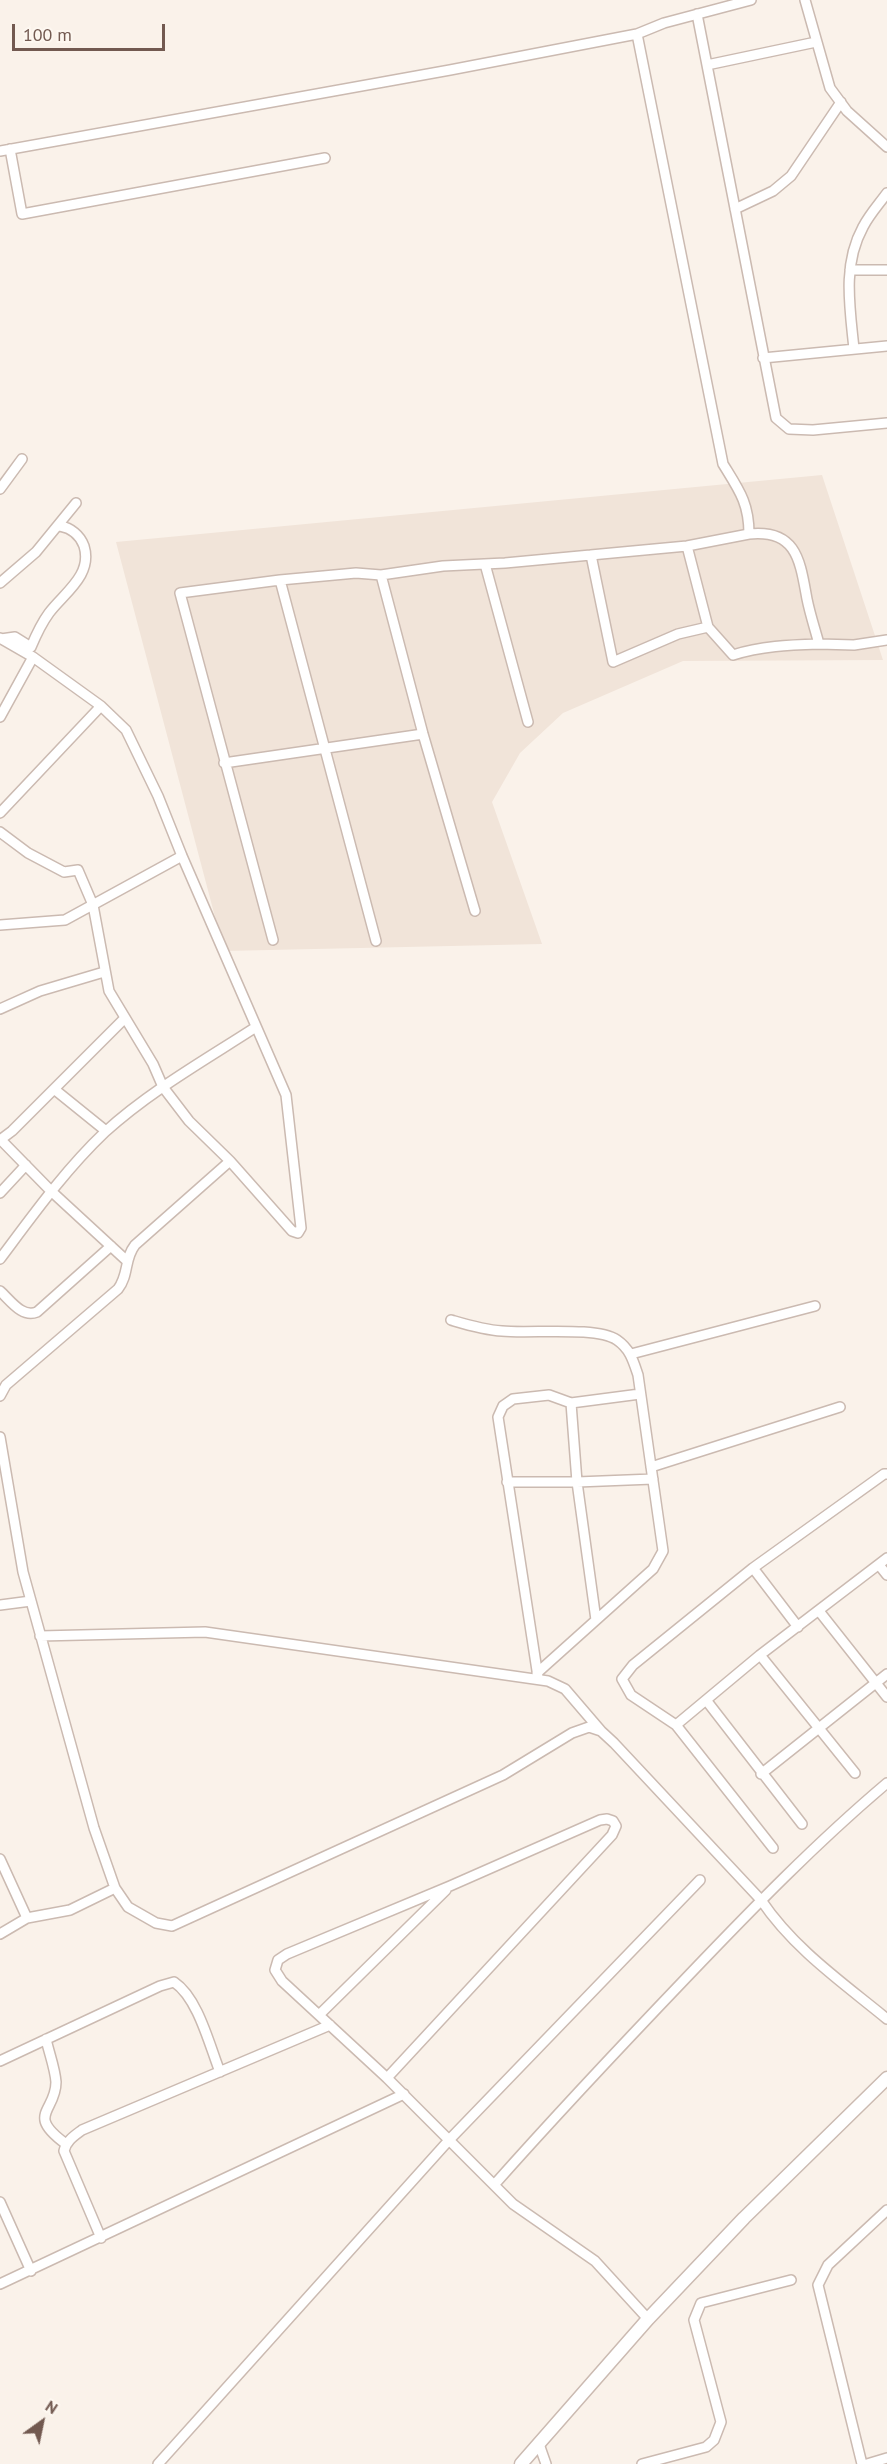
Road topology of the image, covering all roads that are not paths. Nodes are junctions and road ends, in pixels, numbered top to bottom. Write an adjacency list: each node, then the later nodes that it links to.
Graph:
1 (751, 0): 3 (street)
2 (805, 0): 5 (street)
3 (697, 14): 4 (street); 6 (street)
4 (637, 34): 9 (street); 23 (street)
5 (816, 42): 6 (street); 7 (street)
6 (707, 65): 12 (street)
7 (840, 102): 8 (street); 12 (street)
8 (887, 147)
9 (5, 150): 10 (street)
10 (325, 158)
11 (887, 193): 13 (street)
12 (735, 209): 17 (street)
13 (850, 270): 14 (street); 16 (street)
14 (887, 270)
15 (887, 346): 16 (street)
16 (854, 350): 17 (street)
17 (763, 358): 18 (street)
18 (887, 423)
19 (22, 459): 20 (street)
20 (0, 489)
21 (76, 503): 22 (street)
22 (60, 526): 29 (street); 31 (street)
23 (749, 534): 24 (street); 33 (street)
24 (687, 546): 25 (street); 30 (street)
25 (591, 555): 26 (street); 30 (street)
26 (485, 564): 27 (street); 37 (street)
27 (381, 575): 28 (street); 38 (street)
28 (280, 580): 39 (street); 40 (street)
29 (0, 583)
30 (708, 627): 33 (street)
31 (1, 638): 34 (street)
32 (887, 640): 33 (street)
33 (819, 644)
34 (33, 657): 35 (street); 36 (street)
35 (101, 706): 41 (street); 43 (street)
36 (0, 717)
37 (528, 722)
38 (423, 734): 39 (street); 45 (street)
39 (327, 748): 40 (street); 48 (street)
40 (224, 763): 47 (street)
41 (2, 807)
42 (1, 835): 44 (street)
43 (182, 856): 44 (street); 52 (street)
44 (93, 905): 46 (street); 49 (street)
45 (475, 911)
46 (0, 925)
47 (273, 940)
48 (376, 941)
49 (104, 972): 50 (street); 51 (street)
50 (0, 1009)
51 (124, 1019): 53 (street); 54 (street)
52 (256, 1027): 53 (street); 57 (street)
53 (164, 1087): 55 (street); 57 (street)
54 (54, 1089): 55 (street); 56 (street)
55 (106, 1131): 59 (street)
56 (0, 1139): 58 (street)
57 (230, 1161): 63 (street)
58 (26, 1165): 59 (street); 60 (street)
59 (51, 1191): 61 (street); 62 (street)
60 (0, 1193)
61 (111, 1246): 63 (street); 64 (street)
62 (0, 1258)
63 (127, 1261): 69 (street)
64 (0, 1291)
65 (815, 1306): 67 (street)
66 (451, 1320): 67 (street)
67 (631, 1353): 68 (street)
68 (640, 1394): 70 (street); 73 (street)
69 (0, 1395)
70 (571, 1403): 76 (street); 77 (street)
71 (840, 1407): 73 (street)
72 (0, 1437): 82 (street)
73 (651, 1467): 75 (street)
74 (887, 1474): 80 (street)
75 (652, 1479): 77 (street); 85 (street)
76 (507, 1482): 77 (street); 90 (street)
77 (577, 1482): 85 (street)
78 (887, 1558): 79 (street)
79 (879, 1565): 81 (street); 84 (street)
80 (753, 1568): 86 (street); 94 (street)
81 (887, 1575)
82 (31, 1601): 83 (street); 87 (street)
83 (0, 1605)
84 (819, 1611): 86 (street); 91 (street)
85 (596, 1620): 90 (street)
86 (798, 1627): 88 (street)
87 (40, 1636): 90 (street); 105 (street)
88 (760, 1655): 93 (street); 95 (street)
89 (887, 1674): 91 (street)
90 (537, 1676): 96 (street)
91 (875, 1683): 92 (street); 95 (street)
92 (887, 1697)
93 (706, 1700): 94 (street); 98 (street)
94 (676, 1725): 101 (street)
95 (818, 1728): 97 (street); 98 (street)
96 (602, 1731): 105 (street); 106 (street)
97 (855, 1773)
98 (761, 1774): 100 (street)
99 (887, 1783): 106 (street)
100 (802, 1824)
101 (773, 1848)
102 (0, 1859): 107 (street)
103 (700, 1880): 118 (street)
104 (450, 1887): 109 (street); 109 (street); 115 (street)
105 (115, 1888): 107 (street)
106 (761, 1900): 110 (street); 120 (street)
107 (27, 1918): 108 (street)
108 (0, 1934)
109 (319, 2015): 111 (street)
110 (887, 2019)
111 (330, 2025): 114 (street); 115 (street)
112 (46, 2040): 113 (street); 114 (street); 119 (street)
113 (0, 2061)
114 (220, 2072): 119 (street)
115 (387, 2078): 117 (street)
116 (887, 2078): 129 (street)
117 (404, 2094): 118 (street); 125 (street)
118 (450, 2139): 120 (street); 132 (street)
119 (66, 2144): 125 (street)
120 (494, 2185): 129 (street)
121 (0, 2202): 123 (street)
122 (887, 2210): 136 (street)
123 (10, 2224): 124 (street); 126 (street)
124 (0, 2229)
125 (101, 2238): 126 (street)
126 (31, 2271): 128 (street)
127 (791, 2280): 135 (street)
128 (0, 2284)
129 (648, 2319): 130 (street)
130 (539, 2444): 133 (street); 134 (street)
131 (887, 2458): 137 (street)
132 (158, 2464)
133 (522, 2464)
134 (546, 2464)
135 (642, 2464)
136 (862, 2464)
137 (867, 2464)

